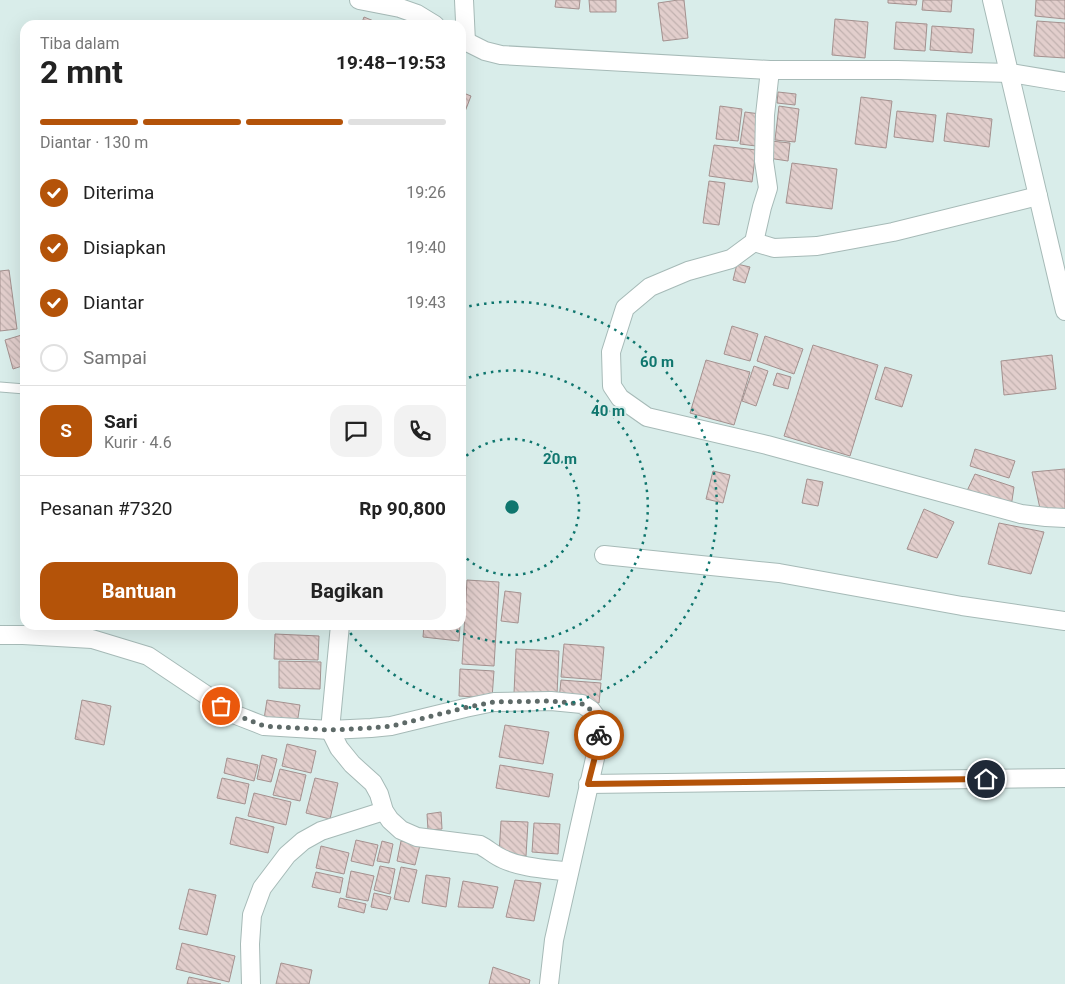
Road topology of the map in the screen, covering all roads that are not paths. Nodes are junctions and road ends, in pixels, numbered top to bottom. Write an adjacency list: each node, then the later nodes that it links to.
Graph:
1 (359, 0): 4 (street)
2 (464, 0): 5 (street)
3 (992, 0): 8 (street)
4 (427, 20)
5 (464, 20)
6 (466, 42): 7 (street)
7 (770, 70): 8 (street); 11 (street)
8 (1010, 74): 9 (street); 10 (street)
9 (1065, 82)
10 (1038, 196): 11 (street); 12 (street)
11 (754, 242): 15 (street)
12 (1065, 311)
13 (0, 387): 14 (lane)
14 (20, 389)
15 (1065, 518)
16 (604, 555): 17 (street)
17 (1065, 621)
18 (340, 630): 20 (street)
19 (0, 635): 20 (street)
20 (330, 730): 22 (street); 23 (street)
21 (1065, 778): 22 (street)
22 (588, 784): 24 (street)
23 (384, 811): 24 (street); 25 (street)
24 (569, 872): 26 (street)
25 (251, 984)
26 (549, 984)

